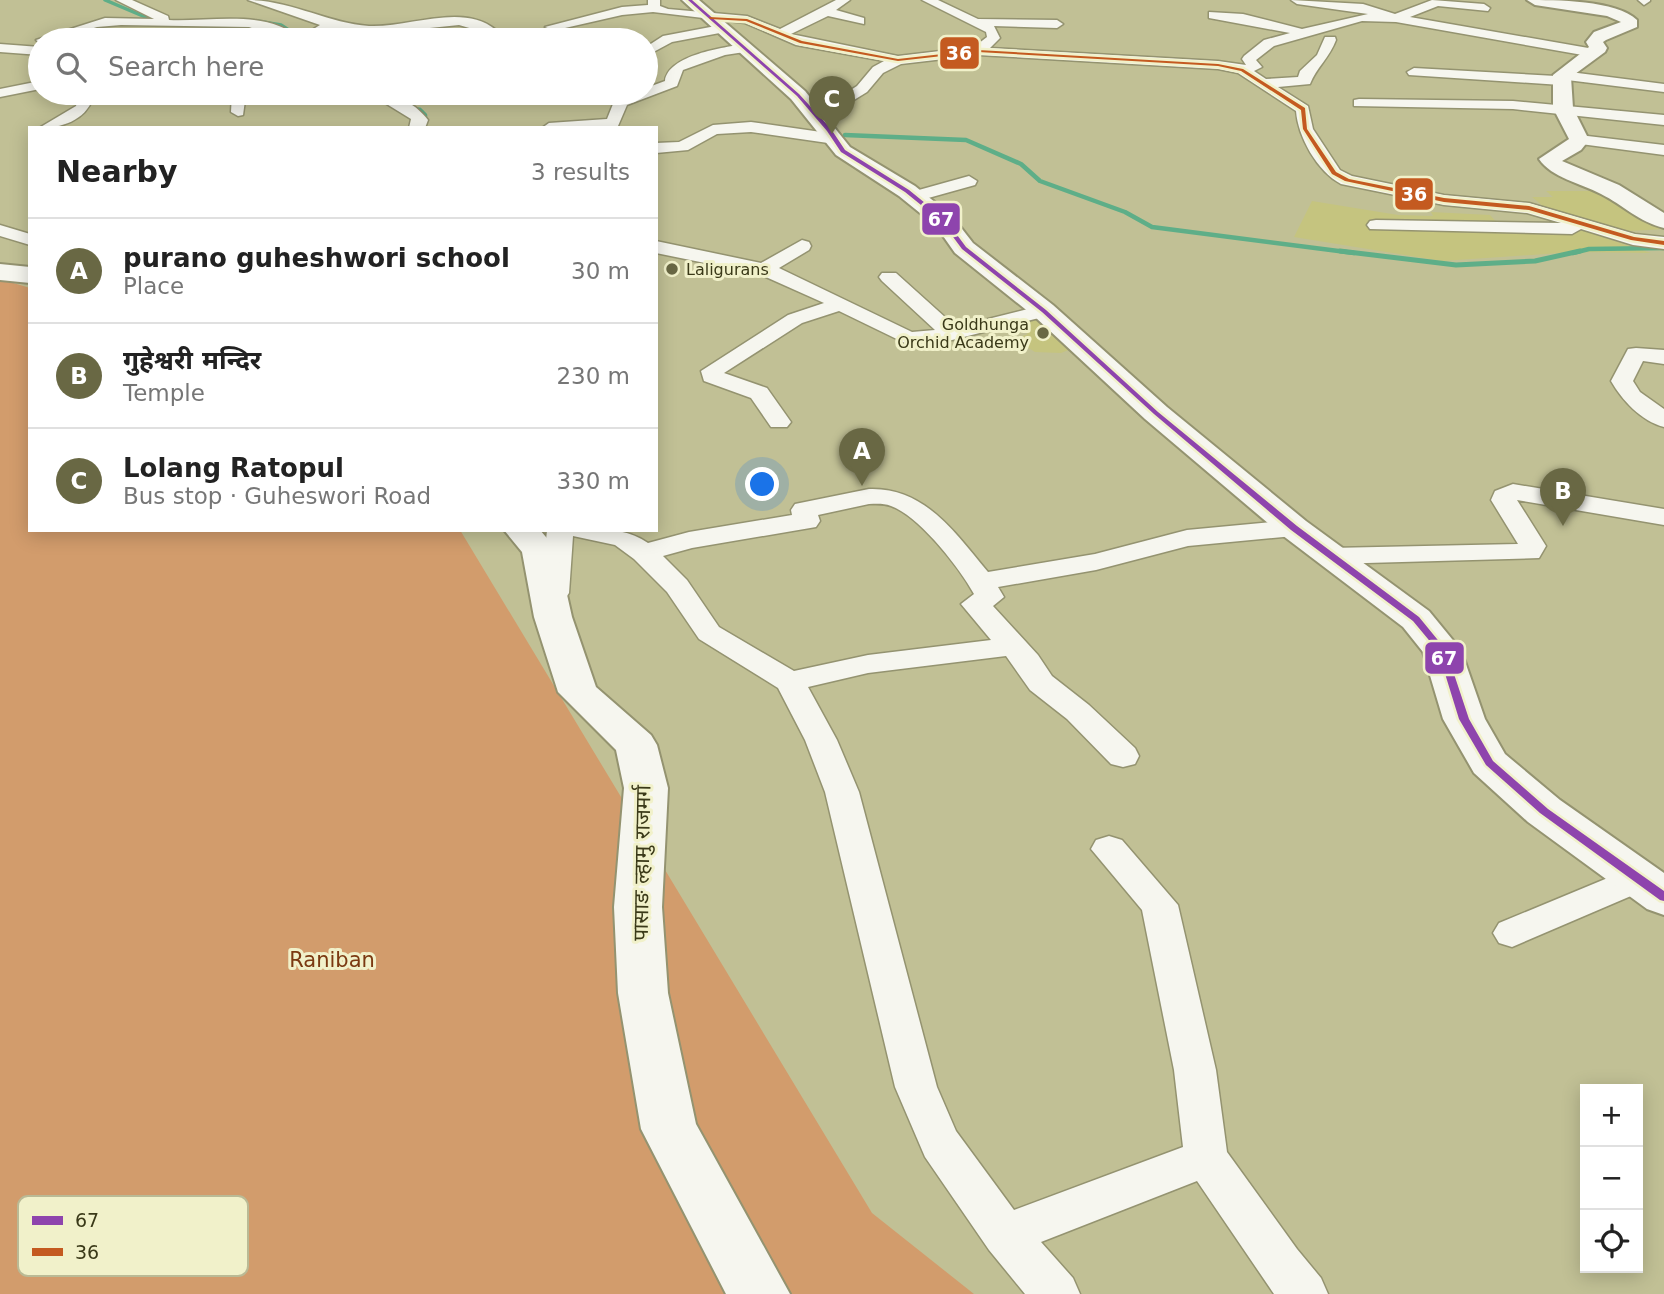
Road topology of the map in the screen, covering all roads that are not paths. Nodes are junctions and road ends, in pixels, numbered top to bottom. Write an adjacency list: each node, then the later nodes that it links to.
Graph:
1 (122, 0): 16 (street)
2 (254, 0): 21 (street)
3 (844, 0): 12 (street)
4 (928, 0): 20 (street)
5 (1297, 0): 15 (street)
6 (1535, 0): 43 (street)
7 (107, 1): 16 (street)
8 (1441, 2): 10 (street); 15 (street)
9 (654, 4): 13 (street); 32 (street)
10 (1484, 8)
11 (420, 12): 19 (street)
12 (828, 12): 17 (street); 34 (street)
13 (707, 15): 34 (street); 38 (street); 41 (street)
14 (1213, 15): 35 (street)
15 (1396, 18): 33 (street); 35 (street)
16 (161, 21): 24 (street); 25 (street); 26 (street)
17 (859, 21)
18 (387, 22): 21 (street)
19 (451, 22): 23 (street); 31 (street)
20 (979, 22): 22 (street); 42 (street)
21 (336, 24): 27 (street); 28 (street)
22 (1057, 24)
23 (420, 26): 29 (street); 30 (street)
24 (88, 28)
25 (143, 28)
26 (274, 28)
27 (325, 28)
28 (354, 28)
29 (392, 28)
30 (427, 28)
31 (480, 28)
32 (554, 28)
33 (1472, 30): 39 (street); 43 (street)
34 (780, 34): 44 (street)
35 (1297, 34): 45 (street)
36 (1330, 40): 49 (street)
37 (28, 45): 40 (street)
38 (658, 45)
39 (1475, 46)
40 (1, 48)
41 (746, 48): 50 (street); 67 (street)
42 (978, 51): 44 (street); 45 (street)
43 (1594, 53): 47 (street)
44 (898, 60): 67 (street)
45 (1242, 71): 49 (street)
46 (1415, 72): 47 (street)
47 (1562, 78): 51 (street); 59 (street)
48 (28, 82): 52 (street)
49 (1261, 84): 72 (street)
50 (658, 88)
51 (1664, 88)
52 (0, 93)
53 (1359, 103): 59 (street)
54 (83, 105): 63 (street)
55 (239, 105): 60 (street)
56 (400, 105): 64 (street)
57 (421, 105): 65 (street)
58 (620, 105): 66 (street)
59 (1563, 108): 61 (street); 68 (street)
60 (239, 112)
61 (1664, 120)
62 (559, 123): 66 (street)
63 (50, 126)
64 (418, 126)
65 (431, 126)
66 (612, 126)
67 (828, 129): 69 (street); 70 (street); 75 (street)
68 (1579, 140): 71 (street); 78 (street)
69 (658, 142)
70 (658, 148)
71 (1664, 150)
72 (1347, 180): 74 (street); 80 (street)
73 (969, 181): 75 (street)
74 (1331, 194)
75 (914, 197): 91 (street)
76 (28, 219): 77 (street)
77 (0, 220)
78 (1664, 222)
79 (1376, 225): 80 (street)
80 (1597, 229): 83 (street)
81 (0, 230): 82 (street)
82 (28, 239)
83 (1664, 243)
84 (802, 246): 86 (street)
85 (658, 247): 86 (street)
86 (764, 269): 90 (street)
87 (0, 272): 88 (street)
88 (28, 275)
89 (889, 277): 92 (street)
90 (839, 305): 92 (street); 95 (street)
91 (1044, 311): 92 (street); 97 (street)
92 (951, 334)
93 (1664, 357): 94 (street)
94 (1664, 420)
95 (779, 422)
96 (1664, 517): 102 (street)
97 (1294, 528): 102 (street); 103 (street)
98 (523, 532): 104 (street, पासाङ ल्हामु राजमर्ग)
99 (560, 532): 104 (street)
100 (591, 532): 101 (street)
101 (644, 553): 103 (street); 106 (street)
102 (1331, 556): 109 (street)
103 (981, 581): 105 (street)
104 (553, 617): 113 (street, पासाङ ल्हामु राजमर्ग)
105 (1012, 646): 106 (street); 107 (street)
106 (790, 682): 112 (street)
107 (1123, 756)
108 (1109, 849): 111 (street)
109 (1652, 887): 110 (street)
110 (1512, 933)
111 (1206, 1158): 112 (street); 115 (street)
112 (1006, 1235): 114 (street)
113 (759, 1294)
114 (1056, 1294)
115 (1304, 1294)

